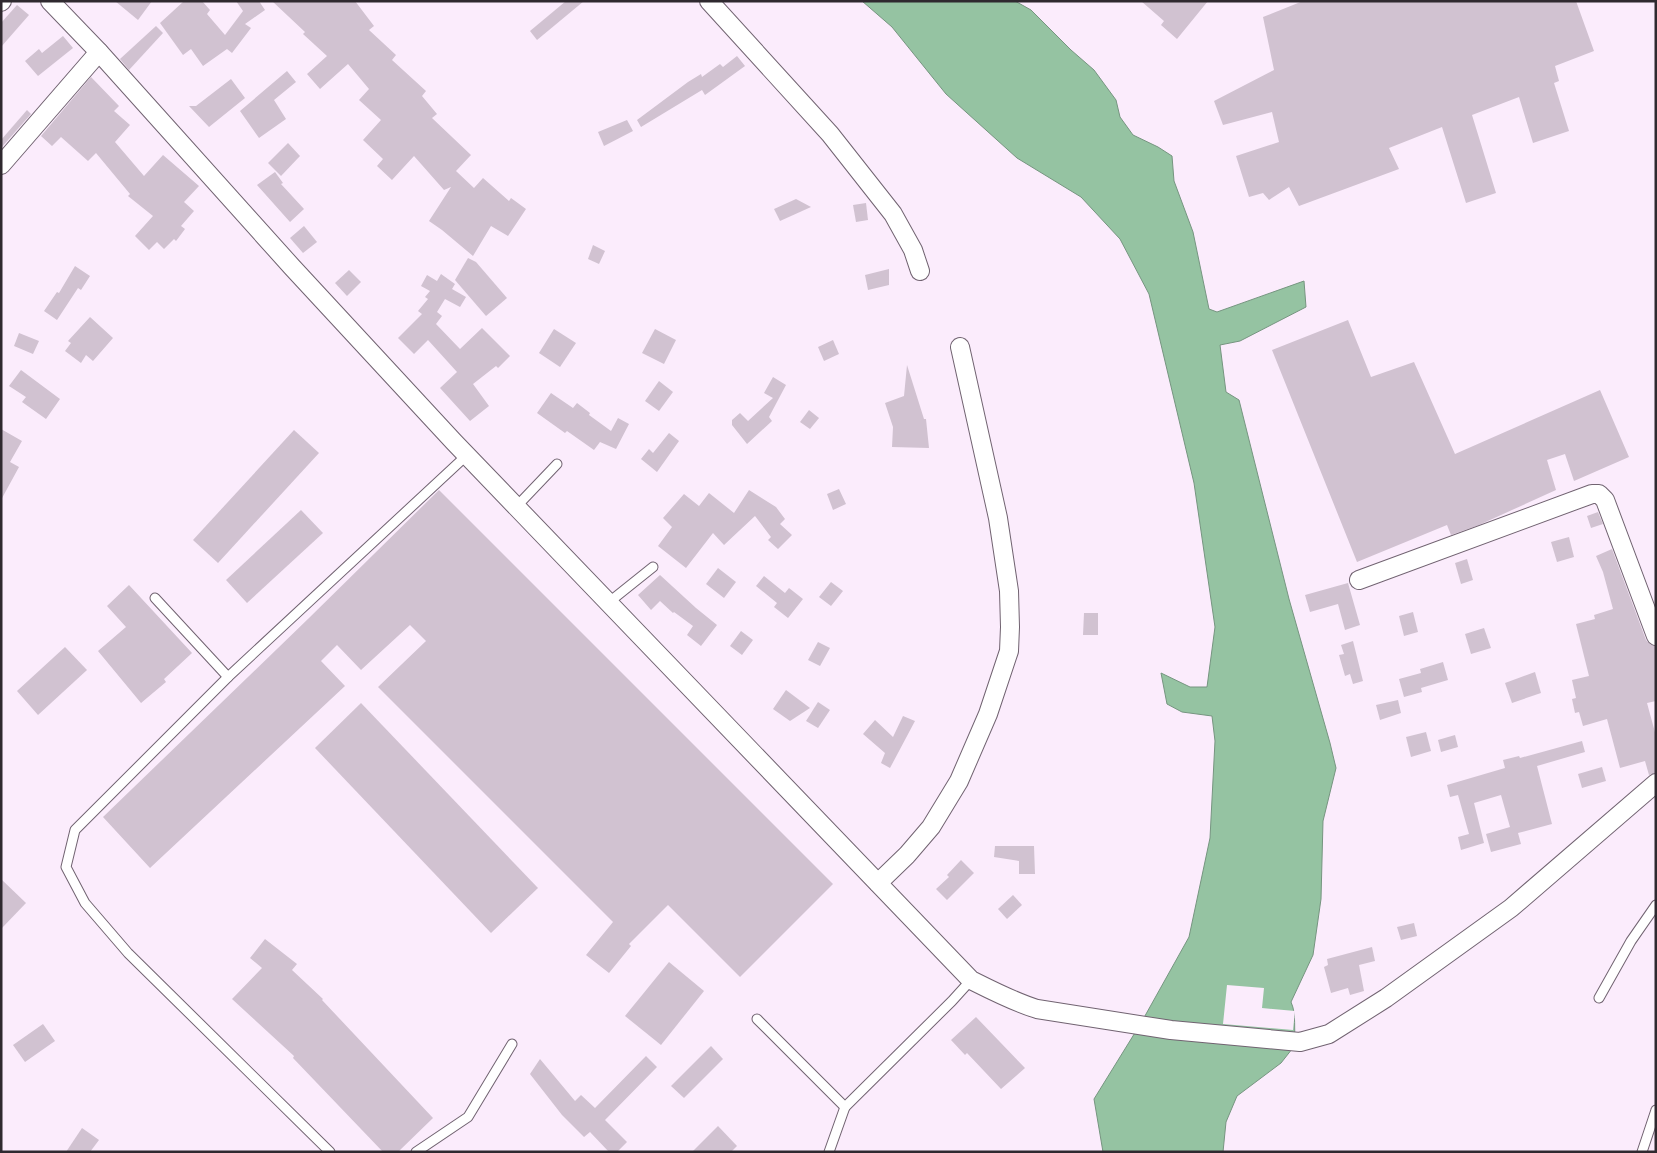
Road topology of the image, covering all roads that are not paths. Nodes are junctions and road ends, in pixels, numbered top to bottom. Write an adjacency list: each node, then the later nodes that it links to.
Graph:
1 (50, 1): 3 (street)
2 (709, 1): 5 (street)
3 (99, 52): 4 (street); 7 (street)
4 (1, 165)
5 (920, 271)
6 (960, 347): 17 (street)
7 (467, 455): 9 (street); 15 (lane)
8 (557, 464): 9 (lane)
9 (516, 507): 13 (street)
10 (653, 567): 13 (lane)
11 (1359, 580): 14 (street)
12 (155, 598): 15 (lane)
13 (608, 603): 17 (street)
14 (1656, 636)
15 (228, 677): 25 (lane)
16 (1656, 783): 19 (street)
17 (878, 883): 19 (street)
18 (1656, 905): 20 (lane)
19 (971, 980): 23 (lane)
20 (1599, 998)
21 (757, 1019): 23 (lane)
22 (512, 1044): 26 (lane)
23 (846, 1107): 27 (lane)
24 (1656, 1110): 28 (lane)
25 (330, 1152)
26 (416, 1152)
27 (829, 1152)
28 (1642, 1152)

